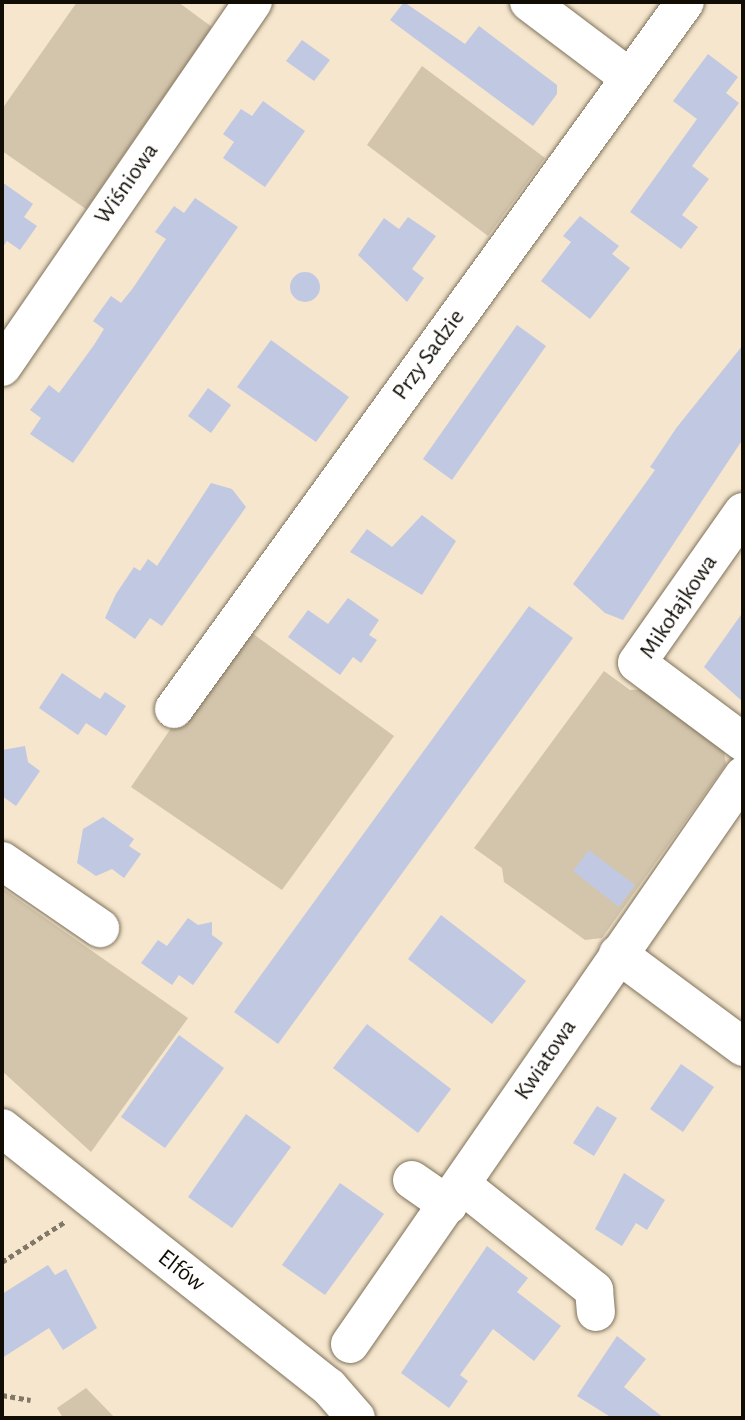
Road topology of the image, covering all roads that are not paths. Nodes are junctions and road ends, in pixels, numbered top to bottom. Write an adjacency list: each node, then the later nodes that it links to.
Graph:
1 (253, 2): 5 (street, Wiśniowa)
2 (529, 2): 4 (street)
3 (685, 2): 4 (street, Przy Sadzie)
4 (630, 78): 7 (street, Przy Sadzie)
5 (2, 367)
6 (743, 512): 8 (street, Mikołajkowa)
7 (174, 709)
8 (743, 742)
9 (743, 776): 12 (street, Kwiatowa)
10 (2, 861): 11 (street)
11 (100, 928)
12 (618, 954): 13 (street); 16 (street, Kwiatowa)
13 (743, 1047)
14 (2, 1128): 19 (street, Elfów)
15 (412, 1180): 16 (street)
16 (455, 1195): 17 (street); 18 (street, Kwiatowa)
17 (596, 1312)
18 (350, 1344)
19 (356, 1418)

